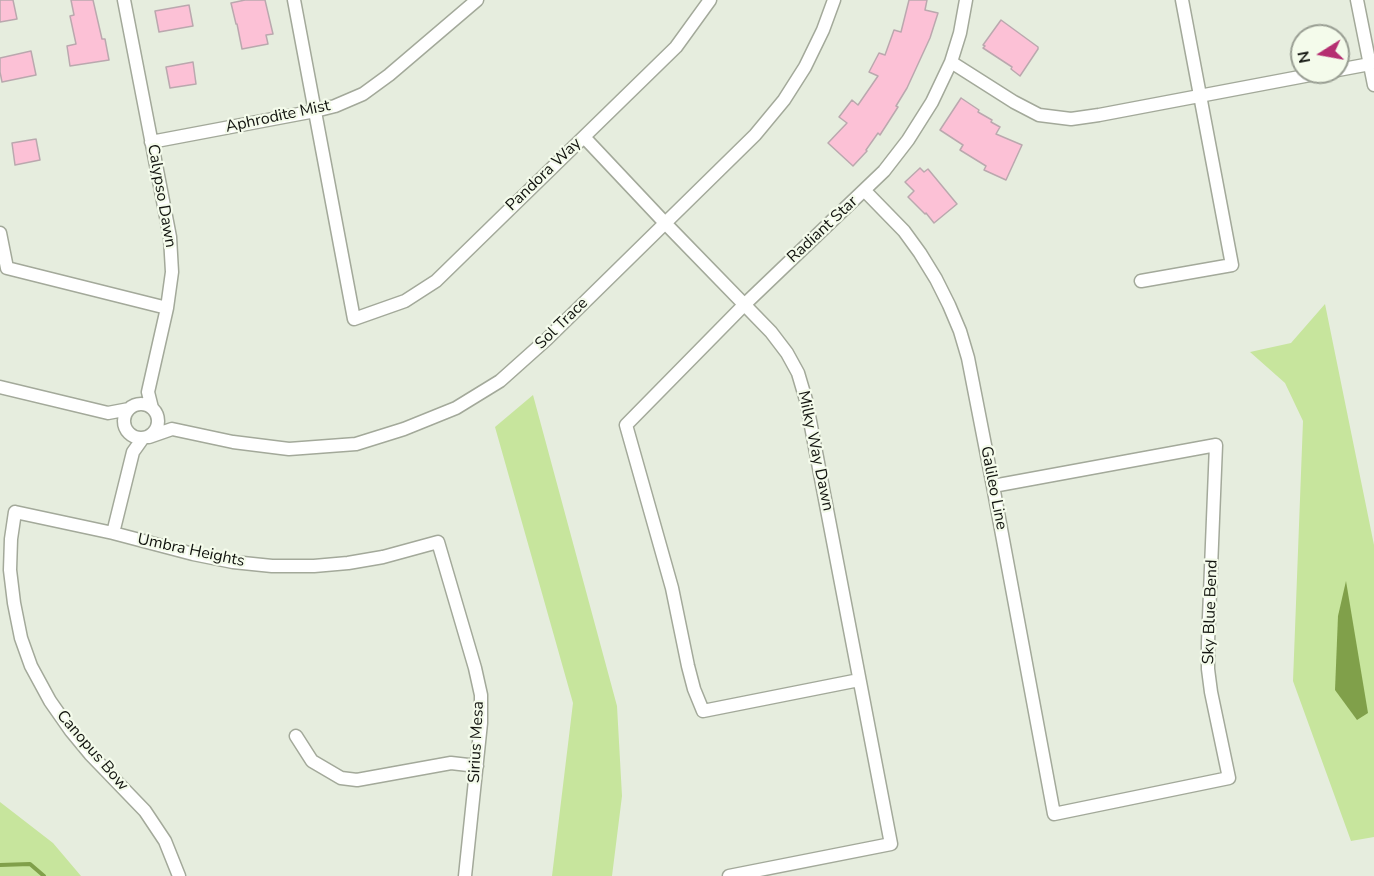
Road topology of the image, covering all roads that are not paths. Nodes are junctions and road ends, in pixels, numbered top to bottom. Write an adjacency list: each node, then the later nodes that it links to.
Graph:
1 (124, 0): 17 (street, Calypso Dawn)
2 (294, 0): 15 (street)
3 (477, 0): 15 (street, Aphrodite Mist)
4 (710, 0): 16 (street, Pandora Way)
5 (834, 0): 19 (street, Sol Trace)
6 (966, 0): 9 (street, Radiant Star)
7 (1182, 0): 14 (street)
8 (1357, 0): 10 (street)
9 (951, 62): 14 (street); 18 (street, Radiant Star)
10 (1370, 63): 11 (street); 13 (street)
11 (1350, 67)
12 (1290, 79): 14 (street)
13 (1374, 85)
14 (1200, 96): 21 (street)
15 (315, 111): 16 (street, Pandora Way); 17 (street, Aphrodite Mist)
16 (584, 137): 19 (street, Milky Way Dawn)
17 (152, 142): 23 (street, Calypso Dawn)
18 (865, 191): 22 (street, Radiant Star); 33 (street, Galileo Line)
19 (665, 223): 22 (street, Milky Way Dawn); 29 (street, Sol Trace)
20 (0, 232): 23 (street)
21 (1140, 282)
22 (744, 305): 37 (street, Milky Way Dawn); 37 (street, Radiant Star)
23 (167, 308): 25 (street, Calypso Dawn)
24 (0, 387): 28 (street)
25 (148, 392): 26 (street); 27 (street, Calypso Dawn)
26 (132, 407): 27 (street); 28 (street); 30 (street)
27 (154, 410): 29 (street); 31 (street)
28 (108, 413): 30 (street)
29 (172, 429): 31 (street, Sol Trace)
30 (126, 430): 31 (street); 32 (street)
31 (146, 437): 32 (street)
32 (133, 452): 35 (street)
33 (993, 486): 40 (street, Galileo Line); 40 (street, Sky Blue Bend)
34 (15, 512): 35 (street, Umbra Heights); 41 (street, Canopus Bow)
35 (113, 533): 36 (street, Umbra Heights)
36 (438, 542): 39 (street, Sirius Mesa)
37 (859, 680): 43 (street, Milky Way Dawn)
38 (296, 736): 39 (street)
39 (477, 765): 42 (street, Sirius Mesa)
40 (1054, 814)
41 (179, 876)
42 (465, 876)
43 (729, 876)

